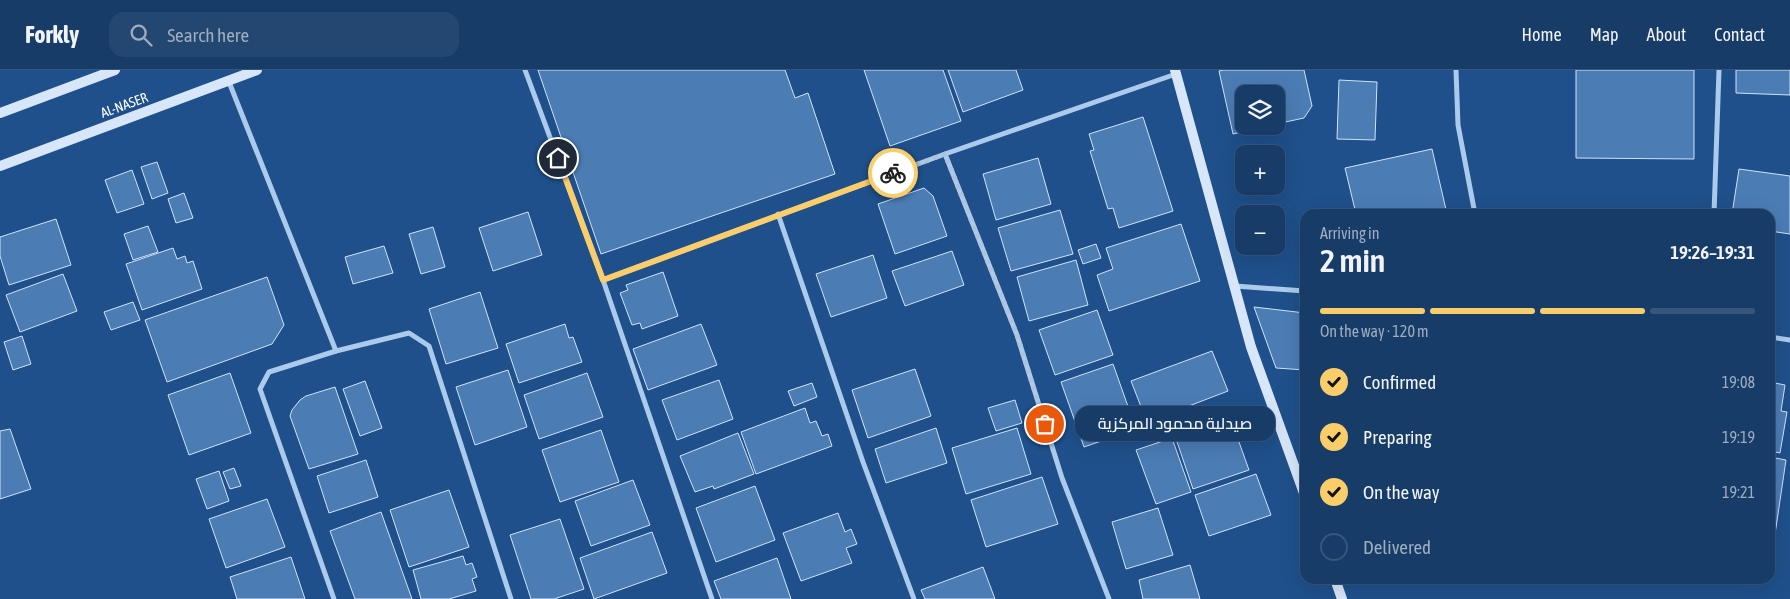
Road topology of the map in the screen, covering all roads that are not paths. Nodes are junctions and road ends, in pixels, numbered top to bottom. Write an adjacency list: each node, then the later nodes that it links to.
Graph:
1 (115, 70): 8 (street)
2 (257, 70): 7 (street, AL-NASER)
3 (525, 70): 14 (street)
4 (1456, 70): 11 (street)
5 (1719, 70): 12 (street)
6 (1175, 72): 9 (street); 15 (street)
7 (229, 82): 10 (street, AL-NASER); 19 (street)
8 (0, 113)
9 (945, 154): 13 (street); 26 (street)
10 (0, 166)
11 (1474, 209)
12 (1714, 209)
13 (778, 214): 14 (street); 25 (street)
14 (603, 280): 24 (street)
15 (1234, 286): 16 (street); 20 (street)
16 (1300, 291)
17 (1775, 338): 18 (street)
18 (1790, 340)
19 (336, 351): 22 (street); 23 (street)
20 (1300, 482)
21 (1337, 584): 27 (street)
22 (334, 599)
23 (511, 599)
24 (712, 599)
25 (914, 599)
26 (1109, 599)
27 (1342, 599)

